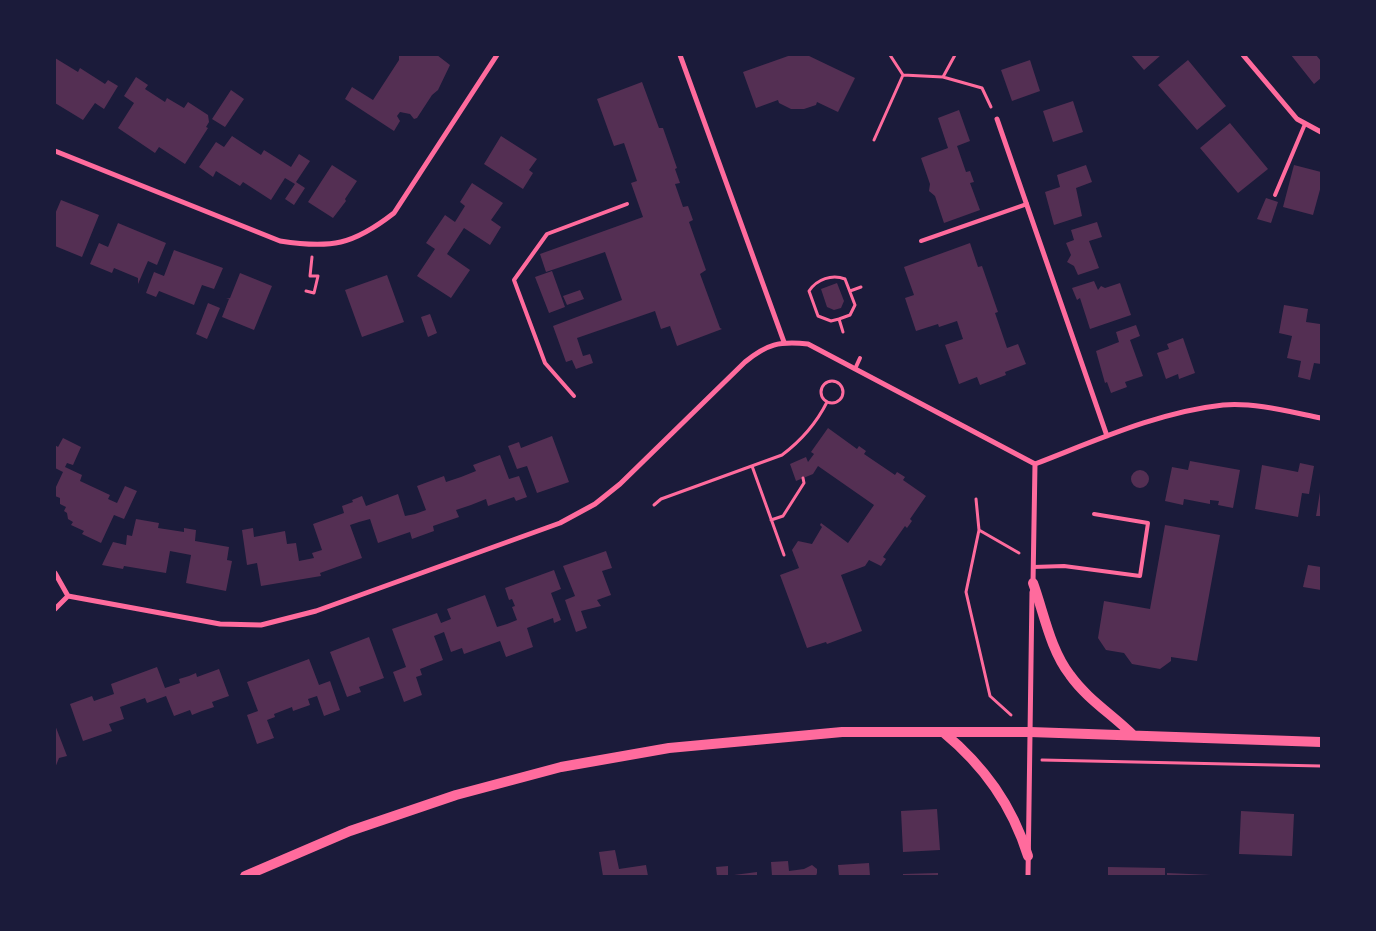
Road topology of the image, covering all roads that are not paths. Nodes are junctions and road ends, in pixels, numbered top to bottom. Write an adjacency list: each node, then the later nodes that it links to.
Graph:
1 (496, 55): 7 (street)
2 (680, 55): 12 (street)
3 (1243, 55): 5 (street)
4 (997, 119): 10 (street)
5 (1305, 124): 6 (street); 8 (lane)
6 (1321, 132)
7 (55, 151)
8 (1275, 195)
9 (627, 204): 15 (lane)
10 (1026, 204): 11 (lane); 17 (street)
11 (921, 241)
12 (784, 342): 14 (street); 23 (street)
13 (860, 358): 14 (lane)
14 (855, 369): 18 (street)
15 (574, 396)
16 (1321, 418): 17 (street)
17 (1107, 436): 18 (street)
18 (1035, 464): 20 (street)
19 (1094, 514): 20 (lane)
20 (1033, 564): 22 (street)
21 (55, 573): 23 (street)
22 (1033, 583): 26 (street); 27 (main road)
23 (68, 596): 24 (street)
24 (55, 609)
25 (944, 732): 26 (main road); 29 (main road); 30 (main road)
26 (1030, 732): 27 (main road); 29 (street)
27 (1134, 735): 28 (main road)
28 (1321, 742)
29 (1028, 856): 31 (street)
30 (246, 876)
31 (1028, 876)

